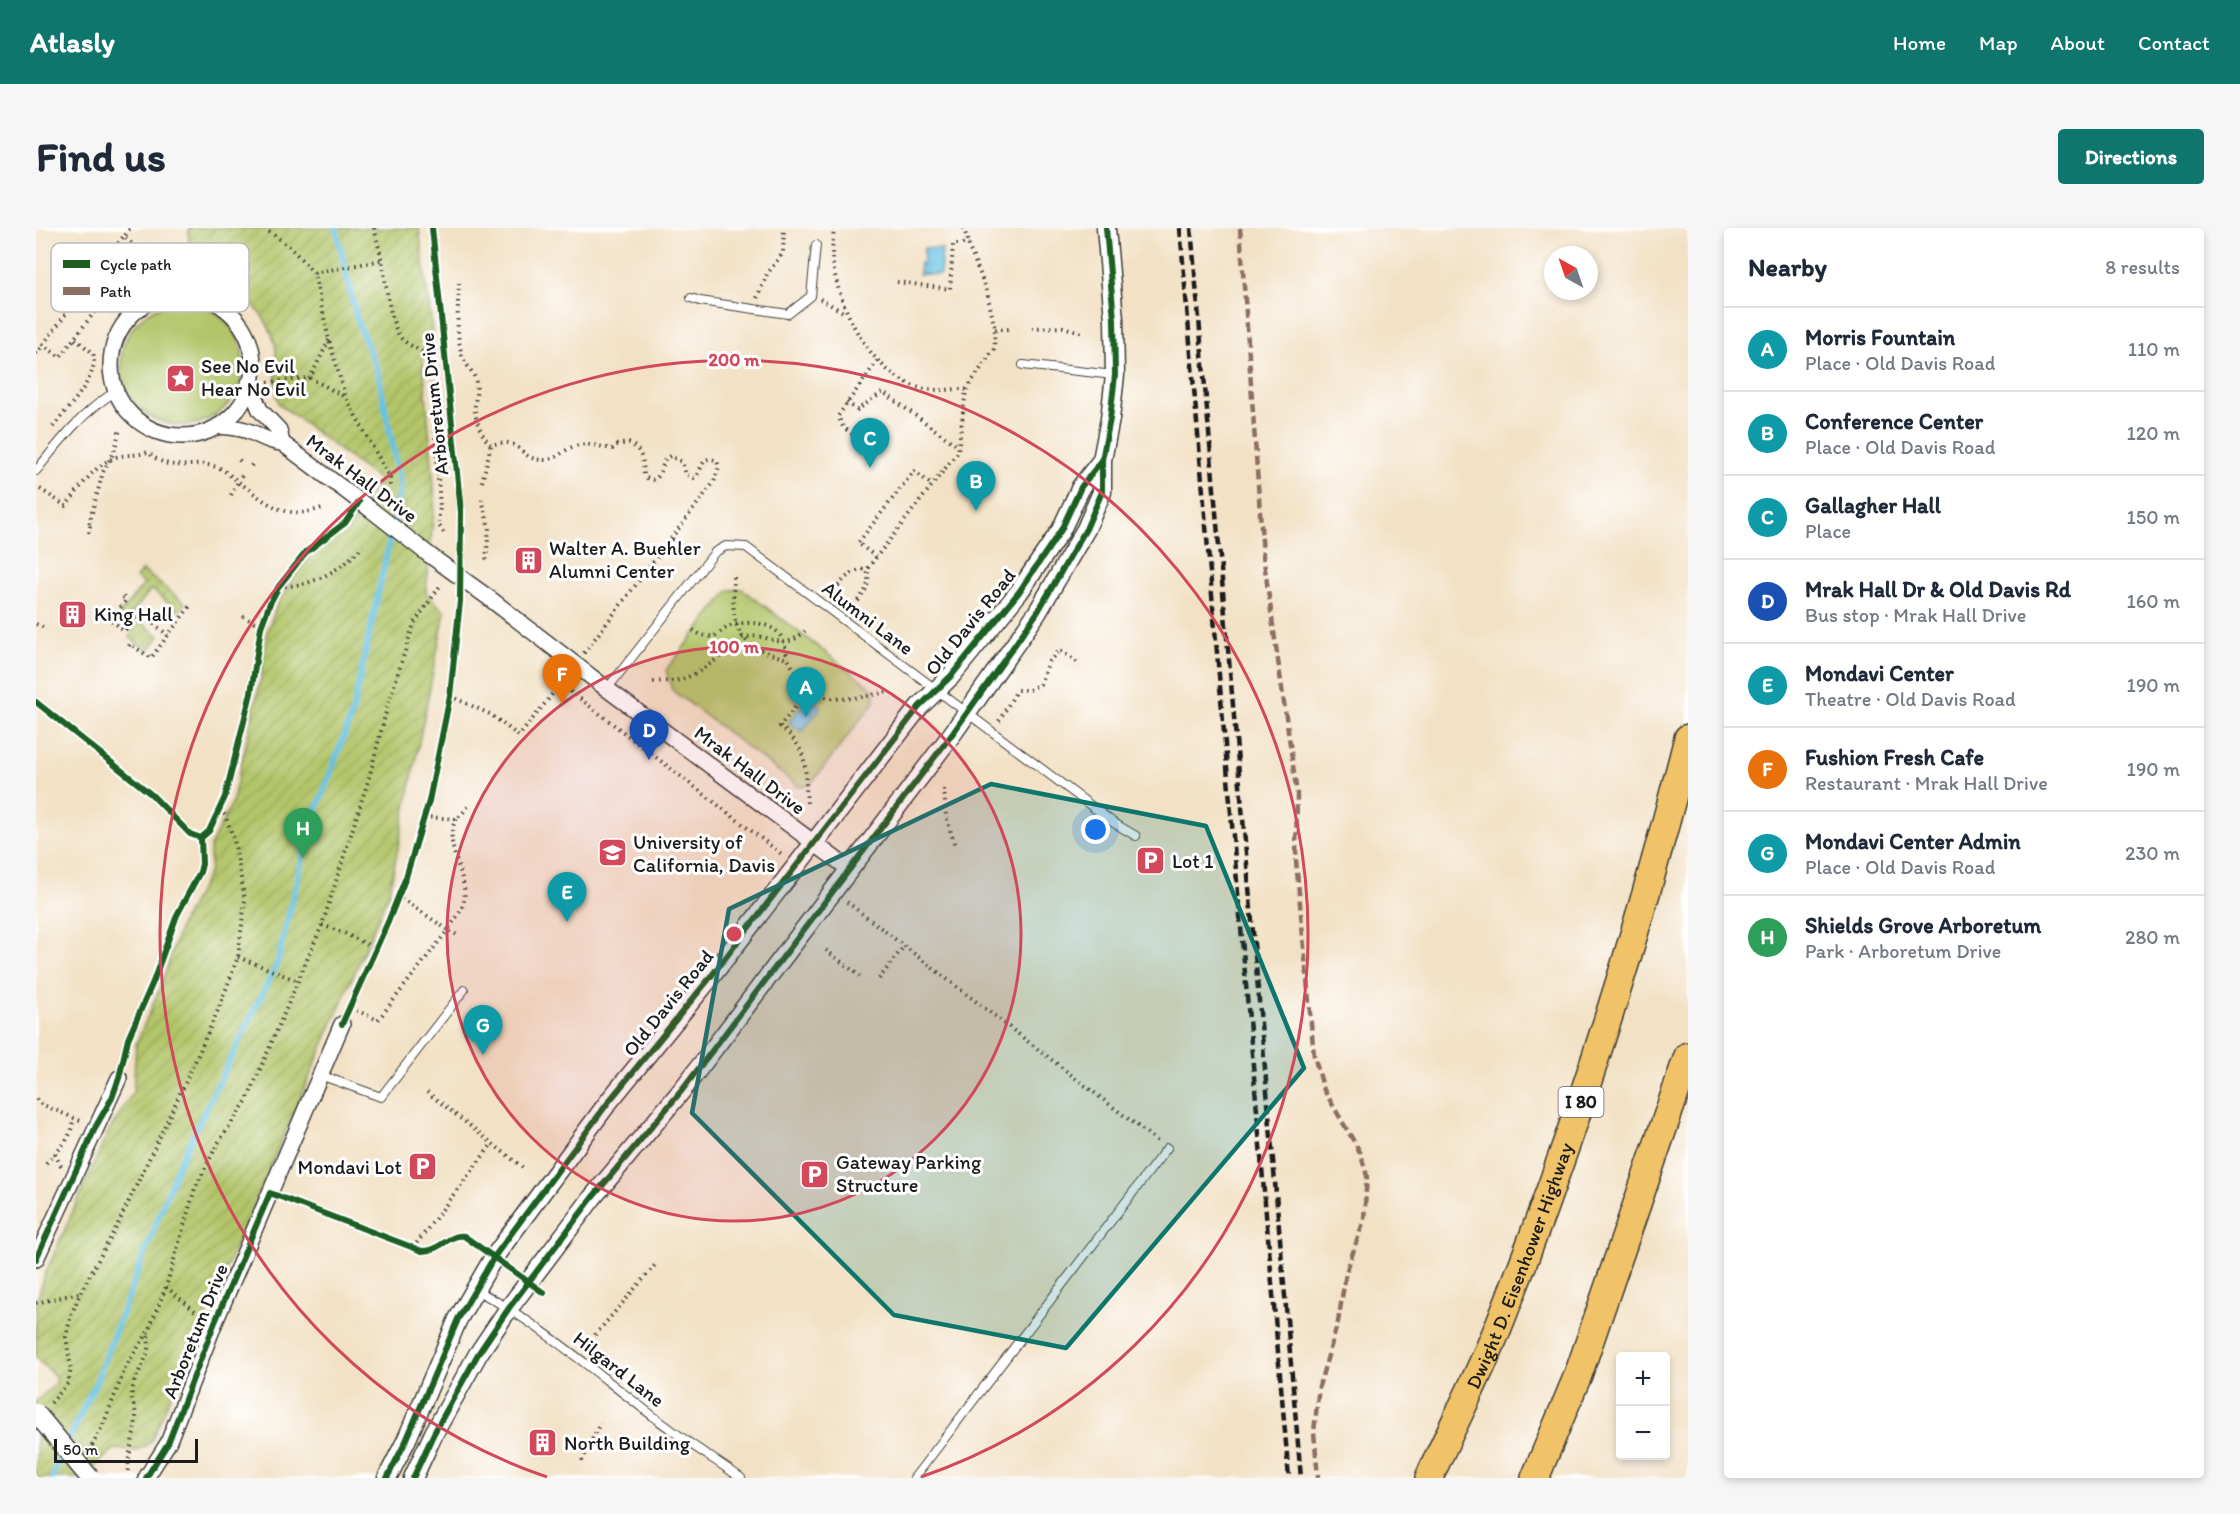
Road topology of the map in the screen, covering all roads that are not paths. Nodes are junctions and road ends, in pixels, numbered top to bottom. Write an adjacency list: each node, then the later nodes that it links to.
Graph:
1 (1106, 228): 7 (street, Old Davis Road)
2 (816, 245): 3 (lane)
3 (691, 298)
4 (137, 312): 9 (street)
5 (230, 312): 8 (street)
6 (1023, 365): 7 (lane)
7 (1114, 375): 12 (street, Old Davis Road)
8 (249, 383): 10 (street); 11 (street, Mrak Hall Drive)
9 (115, 392): 10 (street); 13 (lane)
10 (218, 426): 11 (street, Mrak Hall Drive)
11 (282, 443): 14 (street, Mrak Hall Drive, bridge)
12 (1102, 460): 15 (street, Old Davis Road); 16 (street, Old Davis Road)
13 (36, 471)
14 (607, 689): 15 (lane, Alumni Lane); 19 (street, Mrak Hall Drive)
15 (936, 690): 16 (lane, Alumni Lane); 19 (street, Old Davis Road)
16 (967, 714): 18 (lane, Alumni Lane); 20 (street, Old Davis Road)
17 (1688, 738): 37 (highway, Dwight D. Eisenhower Highway / I 80)
18 (1137, 836)
19 (813, 844): 20 (street, Mrak Hall Drive); 28 (street, Old Davis Road)
20 (849, 869): 29 (street, Old Davis Road)
21 (464, 990): 24 (lane)
22 (342, 1024): 24 (street, Arboretum Drive)
23 (1688, 1056): 38 (highway)
24 (321, 1075): 32 (street, Arboretum Drive)
25 (119, 1078): 27 (street)
26 (1167, 1149): 36 (lane)
27 (36, 1259)
28 (474, 1290): 29 (lane, Hilgard Lane); 33 (street, Old Davis Road)
29 (509, 1308): 34 (street, Old Davis Road); 35 (lane, Hilgard Lane)
30 (42, 1409): 31 (street, bridge)
31 (90, 1478)
32 (146, 1478)
33 (387, 1478)
34 (414, 1478)
35 (741, 1478)
36 (914, 1478)
37 (1429, 1478)
38 (1535, 1478)

